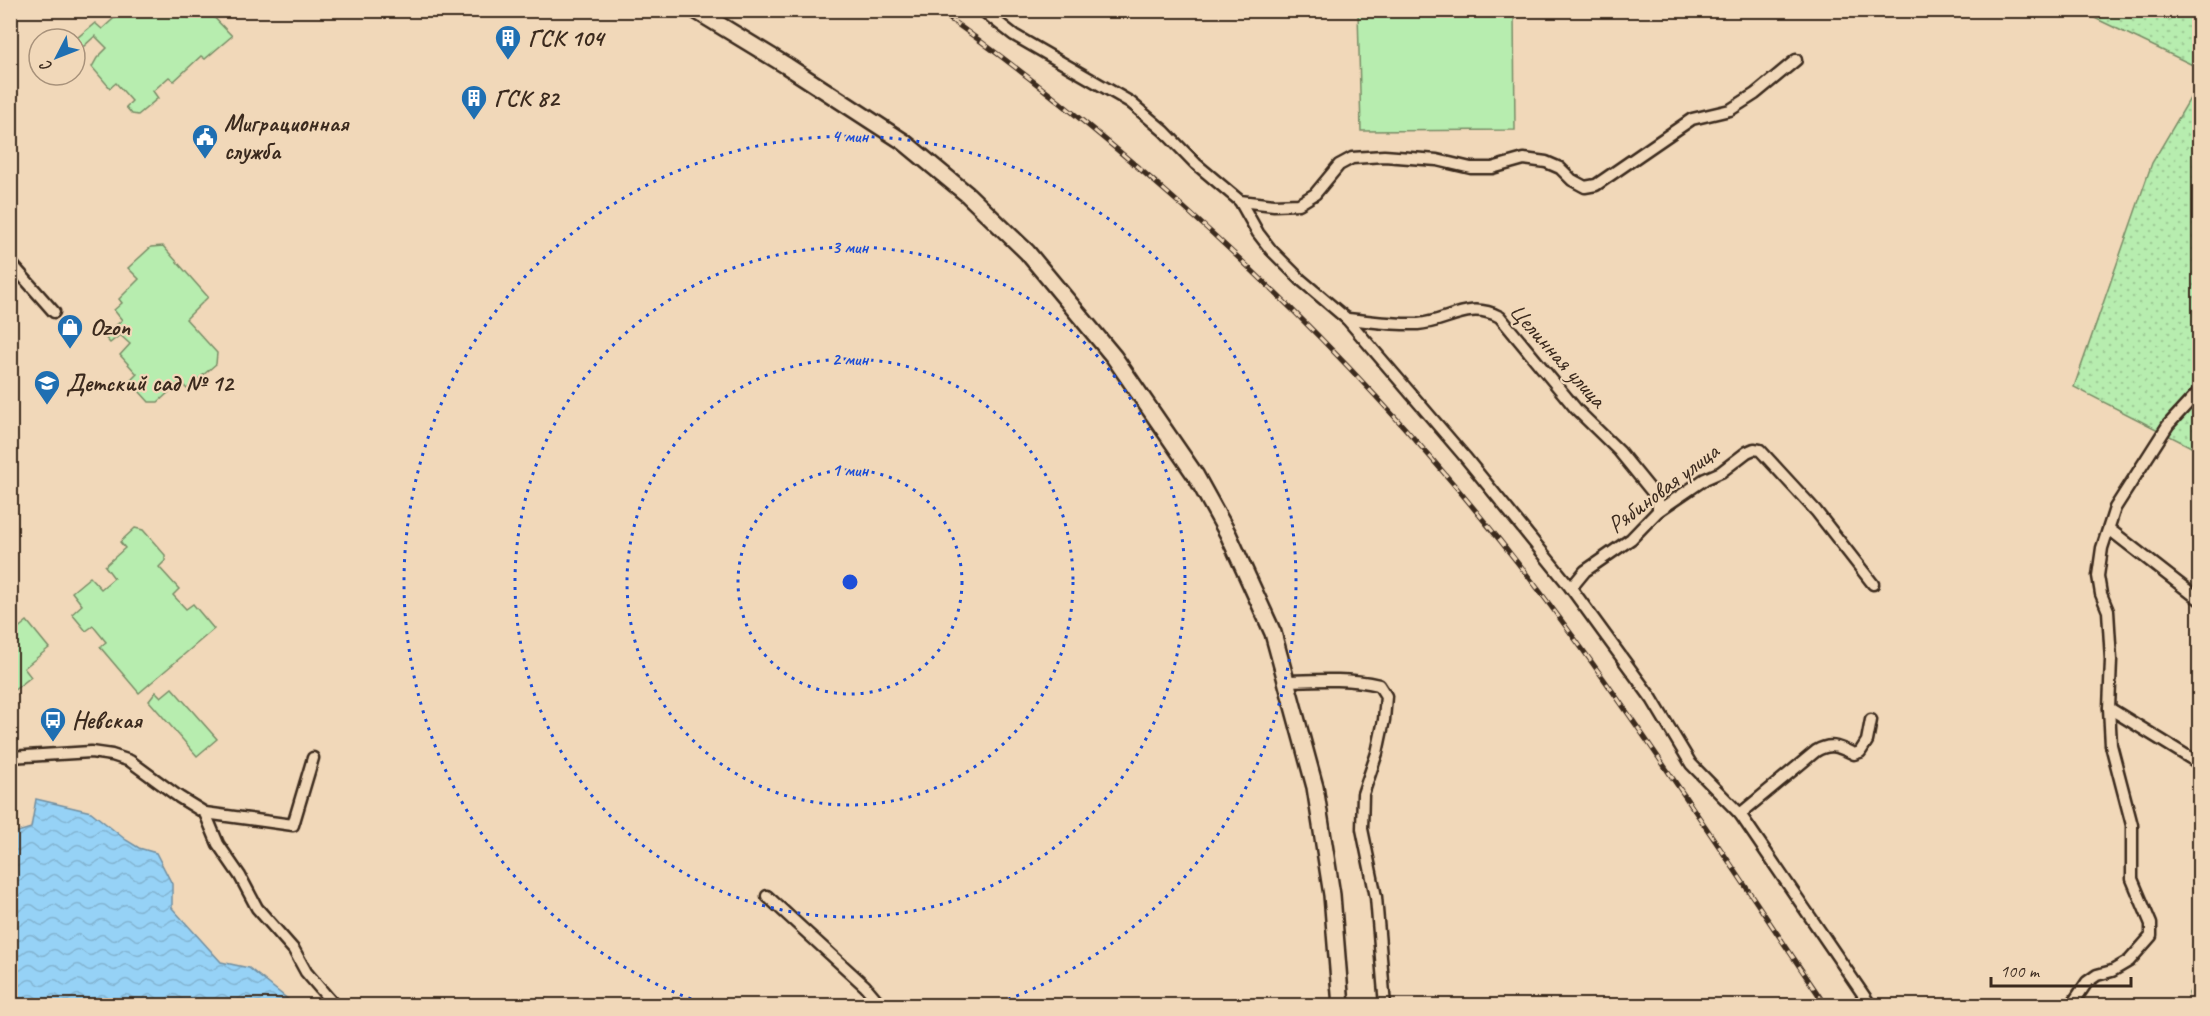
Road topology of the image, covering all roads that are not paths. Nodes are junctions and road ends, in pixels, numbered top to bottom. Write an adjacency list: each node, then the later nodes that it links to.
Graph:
1 (695, 10): 14 (main road)
2 (982, 10): 4 (street)
3 (1796, 60): 4 (street)
4 (1240, 201): 7 (street)
5 (10, 262): 6 (street)
6 (54, 312)
7 (1347, 319): 9 (street, Целинная улица); 12 (street)
8 (2199, 390): 10 (street)
9 (1658, 511): 11 (street, Рябиновая улица); 12 (street, Рябиновая улица)
10 (2109, 529): 13 (street); 15 (street)
11 (1873, 584)
12 (1571, 588): 21 (street)
13 (2199, 600)
14 (1286, 681): 25 (main road); 26 (street)
15 (2109, 708): 19 (street); 28 (street)
16 (1871, 720): 21 (street)
17 (10, 757): 20 (street)
18 (313, 759): 20 (street)
19 (2199, 764)
20 (205, 813): 23 (street)
21 (1740, 814): 27 (street)
22 (767, 896): 24 (street)
23 (335, 1005)
24 (882, 1005)
25 (1341, 1005)
26 (1385, 1005)
27 (1871, 1005)
28 (2071, 1005)

